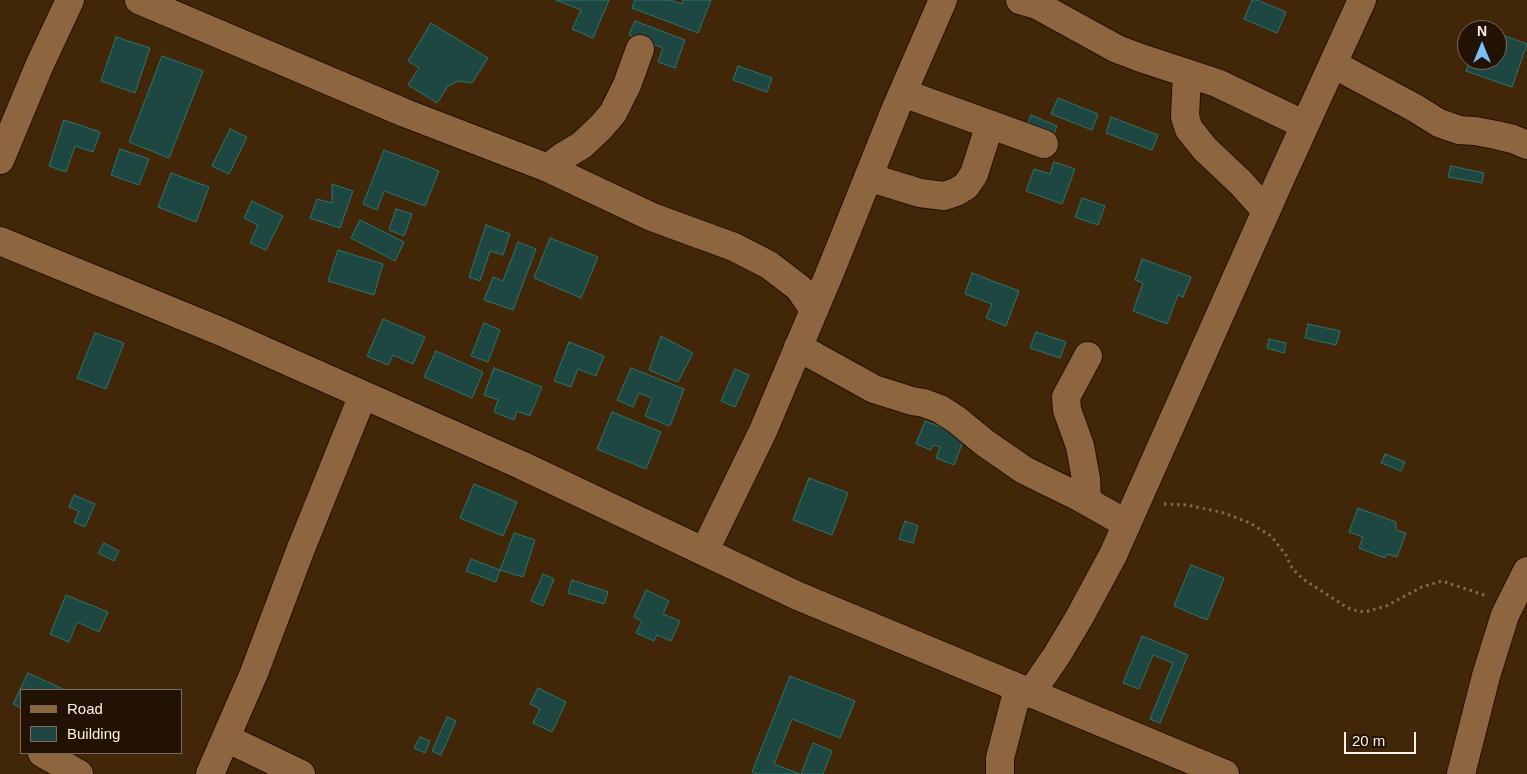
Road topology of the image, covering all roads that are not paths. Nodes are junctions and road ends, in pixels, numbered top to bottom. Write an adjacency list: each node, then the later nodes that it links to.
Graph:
1 (70, 0): 14 (street)
2 (139, 0): 15 (street)
3 (943, 0): 9 (street)
4 (1020, 0): 8 (street)
5 (1362, 0): 7 (street)
6 (640, 49): 15 (street)
7 (1333, 64): 11 (street); 13 (street)
8 (1186, 73): 11 (street); 17 (street)
9 (903, 93): 10 (street); 16 (street)
10 (990, 124): 12 (street); 16 (street)
11 (1305, 126): 17 (street)
12 (1044, 144)
13 (1527, 145)
14 (0, 160)
15 (548, 168): 19 (street)
16 (868, 177): 19 (street)
17 (1266, 211): 24 (street)
18 (0, 241): 22 (street)
19 (814, 310): 20 (street)
20 (798, 347): 23 (street); 25 (street)
21 (1088, 356): 23 (street)
22 (364, 395): 25 (street); 28 (street)
23 (1087, 501): 24 (street)
24 (1131, 514): 27 (street)
25 (704, 552): 27 (street)
26 (1527, 571): 35 (street)
27 (1024, 691): 33 (street); 34 (street)
28 (226, 738): 31 (street); 32 (street)
29 (44, 754): 30 (street)
30 (79, 774)
31 (210, 774)
32 (301, 774)
33 (1000, 774)
34 (1225, 774)
35 (1461, 774)

